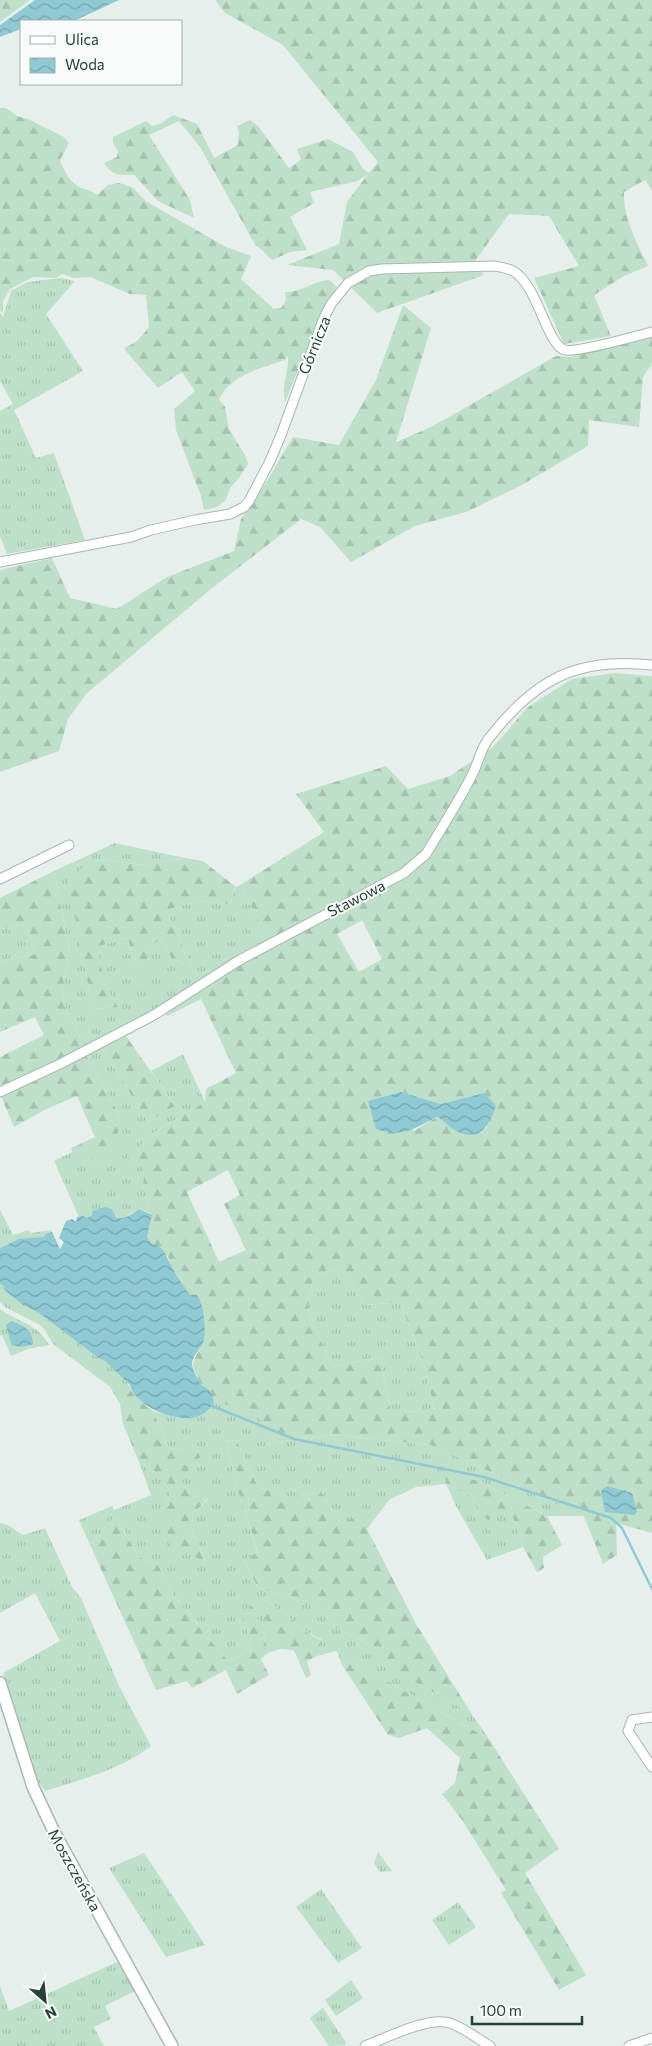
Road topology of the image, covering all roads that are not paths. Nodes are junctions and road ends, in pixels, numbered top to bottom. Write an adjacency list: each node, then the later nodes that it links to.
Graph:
1 (652, 332): 2 (street, Górnicza)
2 (0, 562)
3 (652, 665): 6 (street, Stawowa)
4 (69, 845): 5 (street)
5 (0, 880)
6 (0, 1092)
7 (0, 1684): 11 (street, Moszczeńska)
8 (652, 1717): 9 (street)
9 (652, 1767)
10 (652, 2038): 14 (street)
11 (172, 2046)
12 (365, 2046): 13 (street)
13 (490, 2046)
14 (629, 2046)

